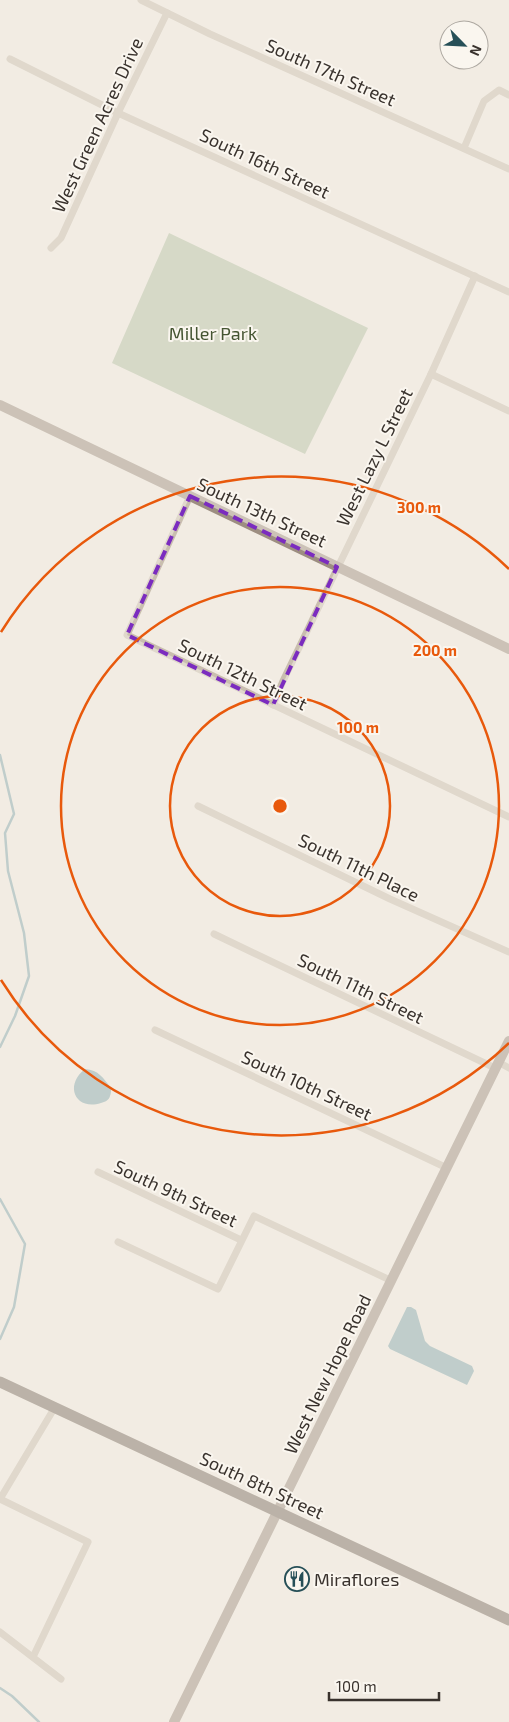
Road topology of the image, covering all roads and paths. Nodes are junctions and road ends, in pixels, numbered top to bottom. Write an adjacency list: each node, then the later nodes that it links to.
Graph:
1 (141, 0): 2 (street, South 17th Street)
2 (167, 13): 5 (street, West Green Acres Drive); 6 (street, South 17th Street)
3 (10, 59): 5 (street, South 16th Street)
4 (509, 95): 6 (street)
5 (118, 112): 8 (street, West Green Acres Drive); 9 (street, South 16th Street)
6 (464, 148): 7 (street, South 17th Street)
7 (509, 169)
8 (51, 248)
9 (475, 276): 10 (street, South 16th Street); 11 (street, West Lazy L Street)
10 (509, 292)
11 (430, 374): 13 (street); 15 (street, West Lazy L Street)
12 (0, 405): 14 (main road, South 13th Street)
13 (509, 411)
14 (190, 496): 15 (main road, South 13th Street); 17 (street, South 12th Street)
15 (337, 566): 16 (main road, South 13th Street); 17 (street, West Lazy L Street)
16 (509, 649)
17 (273, 705): 19 (street, South 12th Street)
18 (198, 806): 21 (street, South 11th Place)
19 (509, 817)
20 (214, 934): 24 (street, South 11th Street)
21 (509, 952)
22 (155, 1030): 26 (street, South 10th Street)
23 (509, 1041): 24 (main road, West New Hope Road)
24 (496, 1065): 25 (street, South 11th Street); 26 (main road, West New Hope Road)
25 (509, 1068)
26 (447, 1168): 30 (main road, West New Hope Road)
27 (98, 1172): 28 (street, South 9th Street)
28 (241, 1240): 29 (street); 30 (street, South 9th Street)
29 (118, 1242)
30 (392, 1281): 34 (main road, West New Hope Road)
31 (0, 1382): 32 (main road, South 8th Street)
32 (55, 1407): 33 (street); 34 (main road, South 8th Street)
33 (0, 1499): 37 (street)
34 (276, 1512): 35 (main road, South 8th Street); 39 (main road, West New Hope Road)
35 (509, 1620)
36 (0, 1632): 37 (street)
37 (33, 1656): 38 (street)
38 (61, 1679)
39 (174, 1722)

